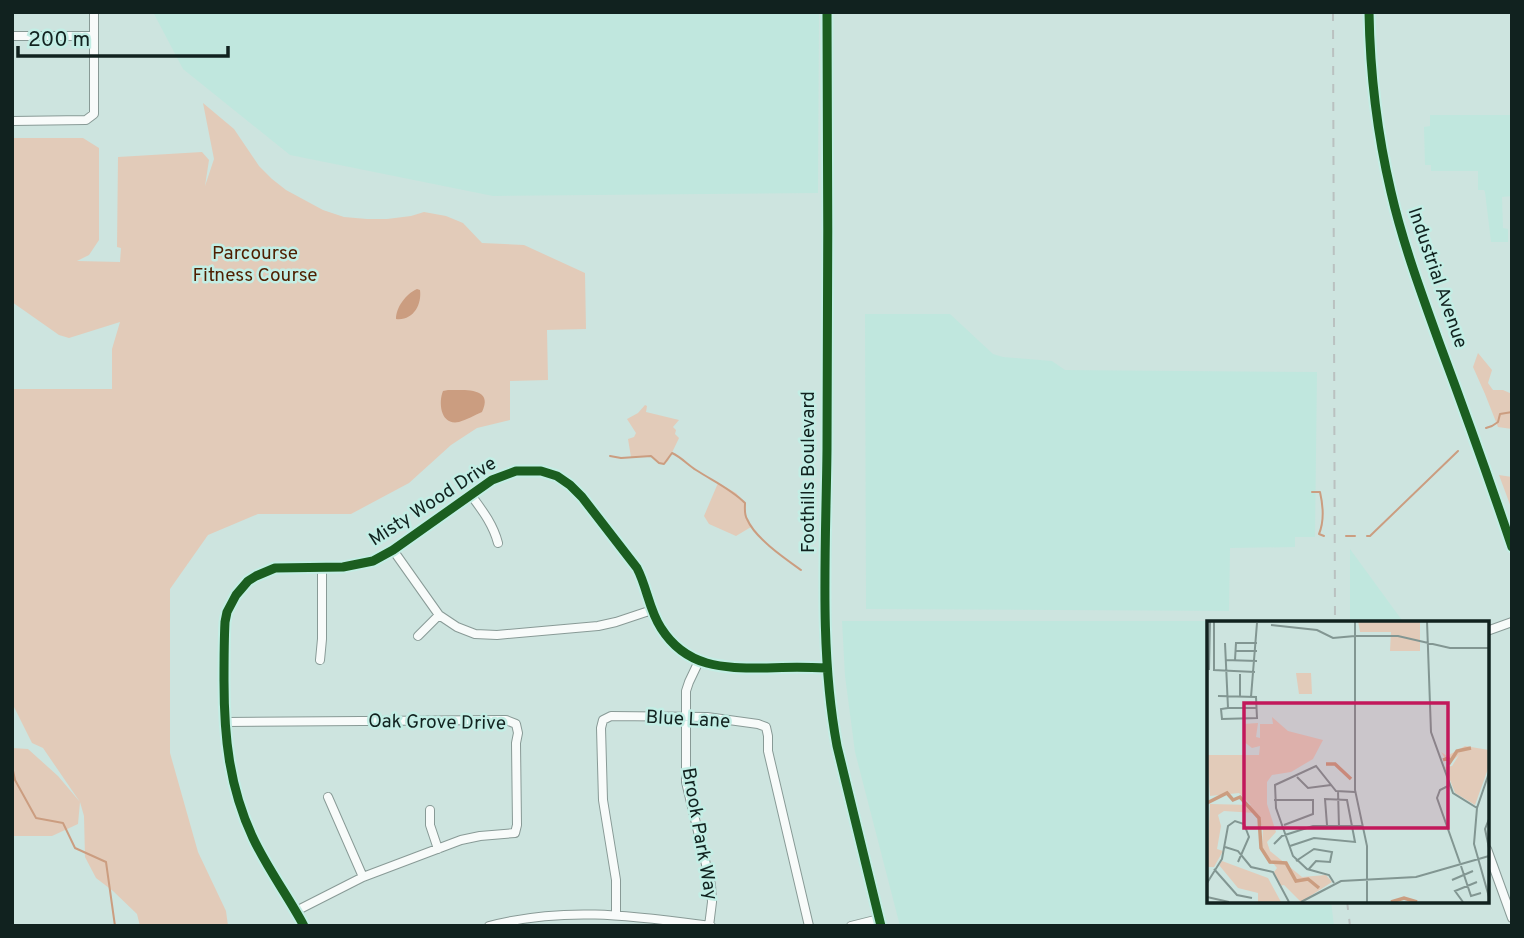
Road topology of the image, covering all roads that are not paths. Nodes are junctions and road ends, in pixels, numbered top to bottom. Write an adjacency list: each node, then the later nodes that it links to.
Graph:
1 (93, 12): 5 (street)
2 (827, 12): 19 (main road, Foothills Boulevard)
3 (1369, 12): 9 (street, Industrial Avenue)
4 (12, 36): 5 (street)
5 (93, 36): 6 (street)
6 (12, 121)
7 (471, 495): 8 (street); 10 (street, Misty Wood Drive); 12 (street, Misty Wood Drive)
8 (498, 543)
9 (1512, 547)
10 (393, 550): 11 (street, Misty Wood Drive); 13 (street)
11 (322, 567): 17 (street); 21 (street, Misty Wood Drive)
12 (652, 610): 13 (street); 18 (street, Misty Wood Drive)
13 (439, 615): 16 (street)
14 (1512, 622): 15 (street)
15 (1489, 630)
16 (418, 636)
17 (320, 660)
18 (699, 661): 19 (street, Misty Wood Drive); 20 (street, Brook Park Way)
19 (827, 668): 30 (main road, Foothills Boulevard)
20 (686, 717): 28 (street, Blue Lane); 33 (street, Brook Park Way); 34 (street, Blue Lane)
21 (225, 722): 24 (street, Oak Grove Drive); 27 (street, Misty Wood Drive)
22 (328, 797): 26 (street)
23 (430, 810): 24 (street)
24 (438, 849): 26 (street, Oak Grove Drive)
25 (1489, 855): 29 (street)
26 (363, 877): 27 (street, Oak Grove Drive)
27 (296, 911): 31 (street, Misty Wood Drive)
28 (616, 915): 32 (street); 33 (street)
29 (1512, 918)
30 (880, 922): 35 (street)
31 (304, 926)
32 (489, 926)
33 (710, 926)
34 (809, 926)
35 (851, 926)

